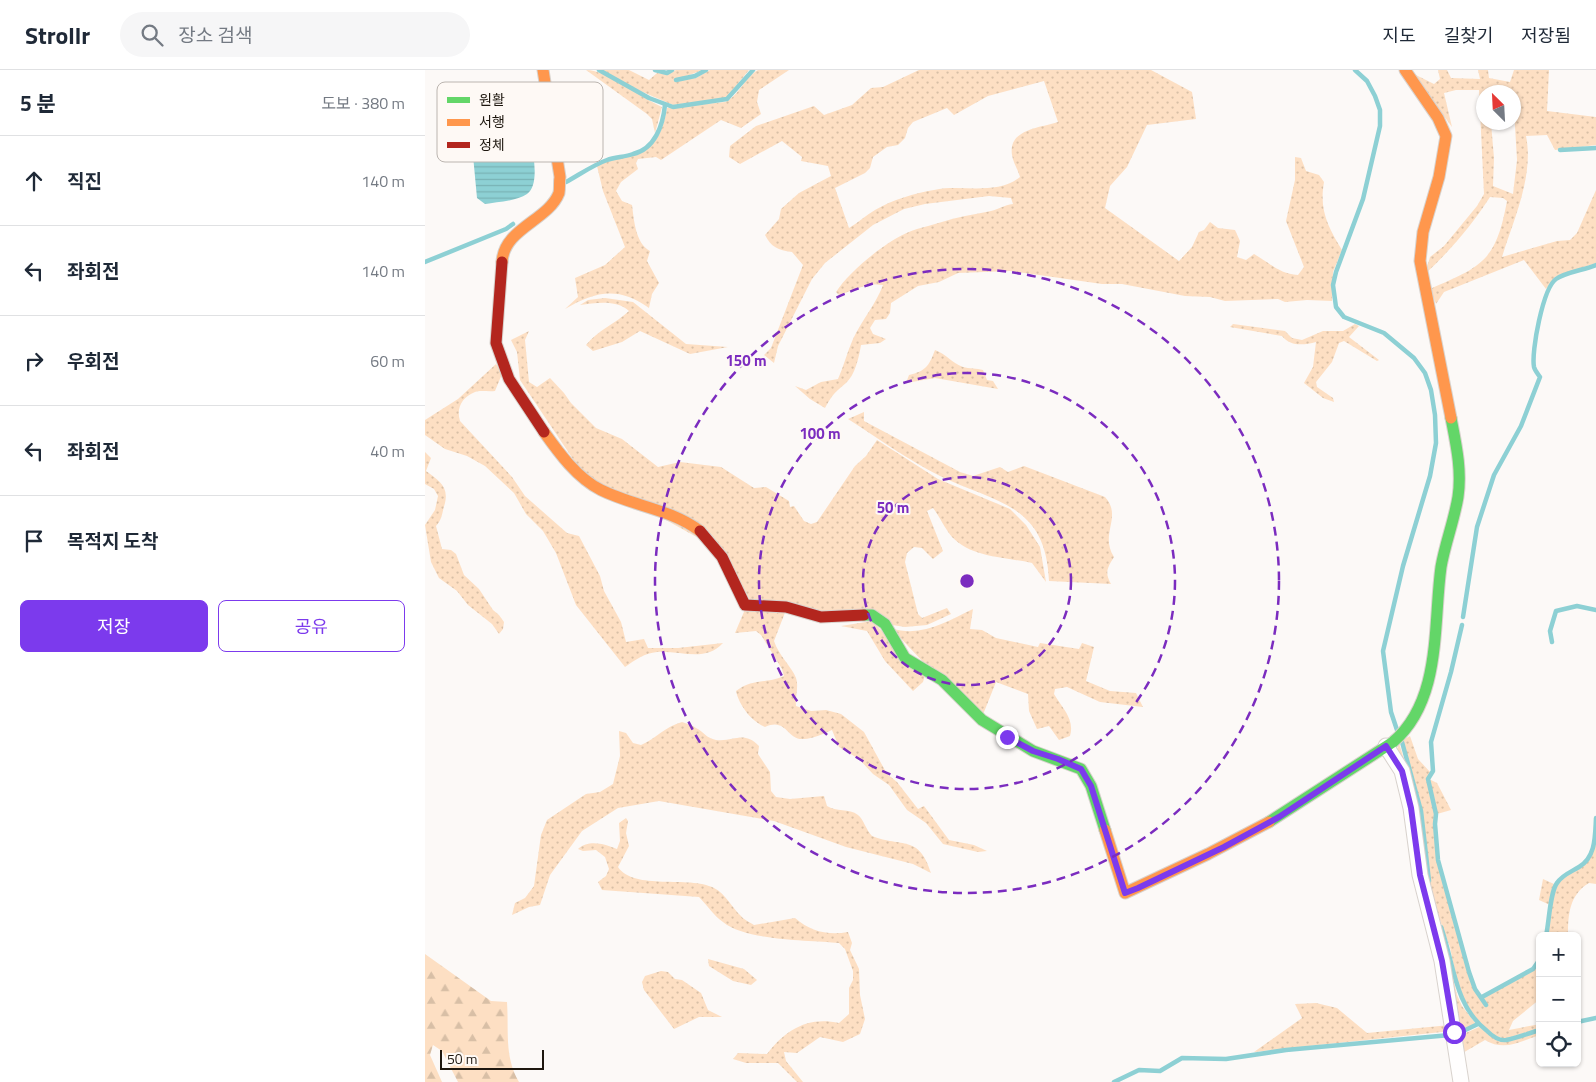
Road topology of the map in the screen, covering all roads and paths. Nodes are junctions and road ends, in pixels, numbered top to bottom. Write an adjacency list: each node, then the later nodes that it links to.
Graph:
1 (1405, 70): 3 (street)
2 (558, 162): 3 (street)
3 (1386, 746): 4 (street)
4 (1461, 1082)

